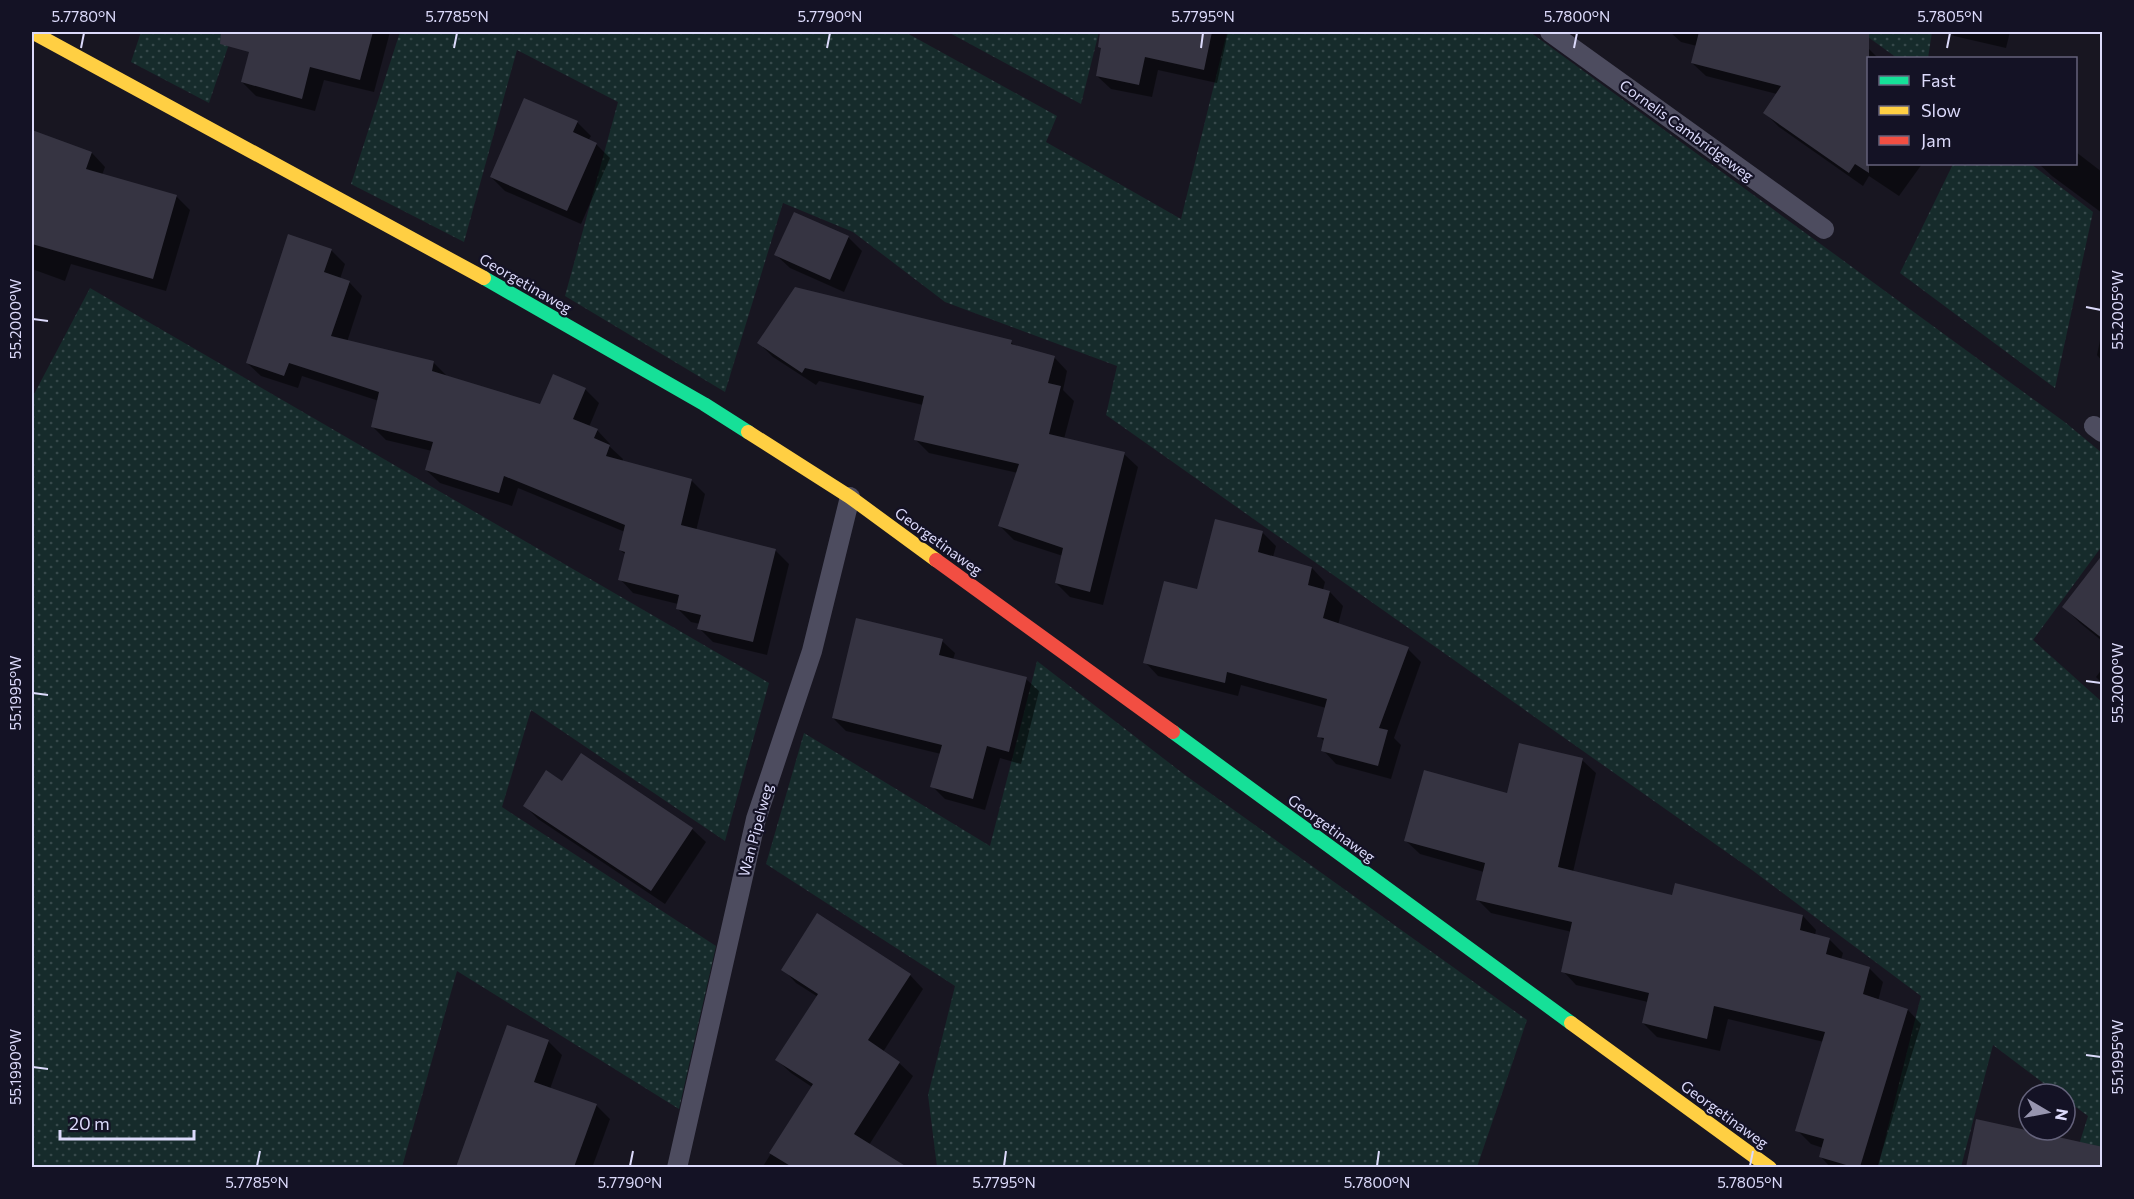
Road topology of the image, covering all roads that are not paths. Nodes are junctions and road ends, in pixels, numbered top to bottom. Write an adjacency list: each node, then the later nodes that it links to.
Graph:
1 (32, 32): 4 (street, Georgetinaweg)
2 (1550, 32): 3 (lane, Cornelis Cambridgeweg)
3 (1824, 229)
4 (850, 497): 5 (lane, Wan Pipelweg); 6 (street, Georgetinaweg)
5 (676, 1167)
6 (1770, 1167)

